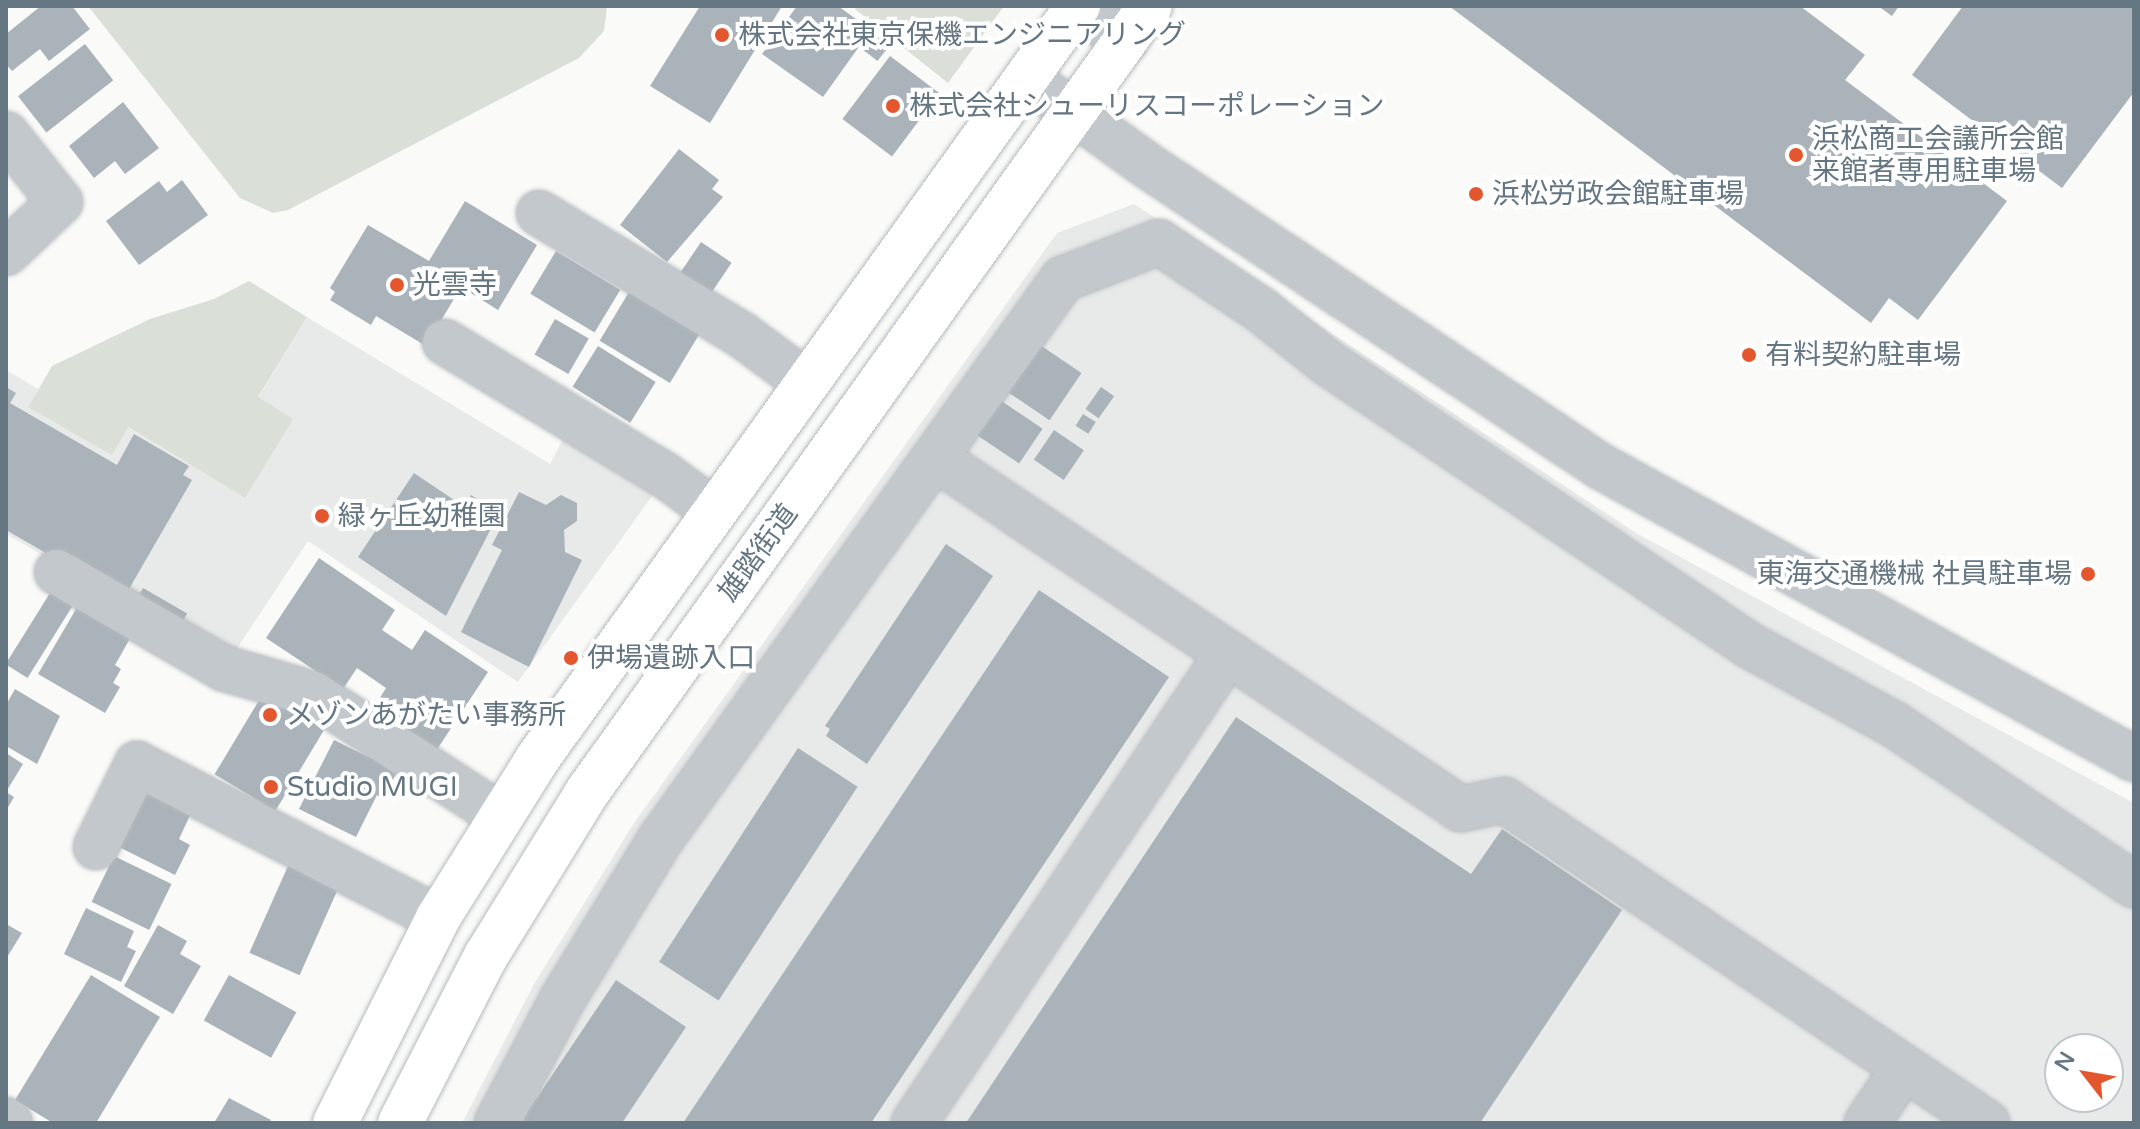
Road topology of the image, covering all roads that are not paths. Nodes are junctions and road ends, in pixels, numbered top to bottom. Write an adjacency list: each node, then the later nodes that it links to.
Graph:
1 (1077, 6): 2 (street); 3 (main road)
2 (1138, 23): 4 (main road, 雄踏街道)
3 (1026, 78): 4 (street); 9 (main road)
4 (1074, 113): 14 (street); 21 (main road, 雄踏街道)
5 (6, 134): 7 (street)
6 (539, 213): 9 (street)
7 (6, 253)
8 (445, 342): 11 (street)
9 (807, 383): 11 (main road)
10 (935, 458): 13 (street); 17 (street); 22 (street)
11 (714, 511): 15 (main road)
12 (57, 572): 15 (street)
13 (1228, 653): 19 (street); 23 (street)
14 (2134, 759)
15 (501, 816): 18 (main road)
16 (96, 847): 18 (street)
17 (2134, 885)
18 (438, 918): 20 (main road)
19 (1904, 1068): 24 (street); 25 (street)
20 (335, 1123)
21 (400, 1123)
22 (497, 1123)
23 (914, 1123)
24 (1867, 1123)
25 (1987, 1123)

